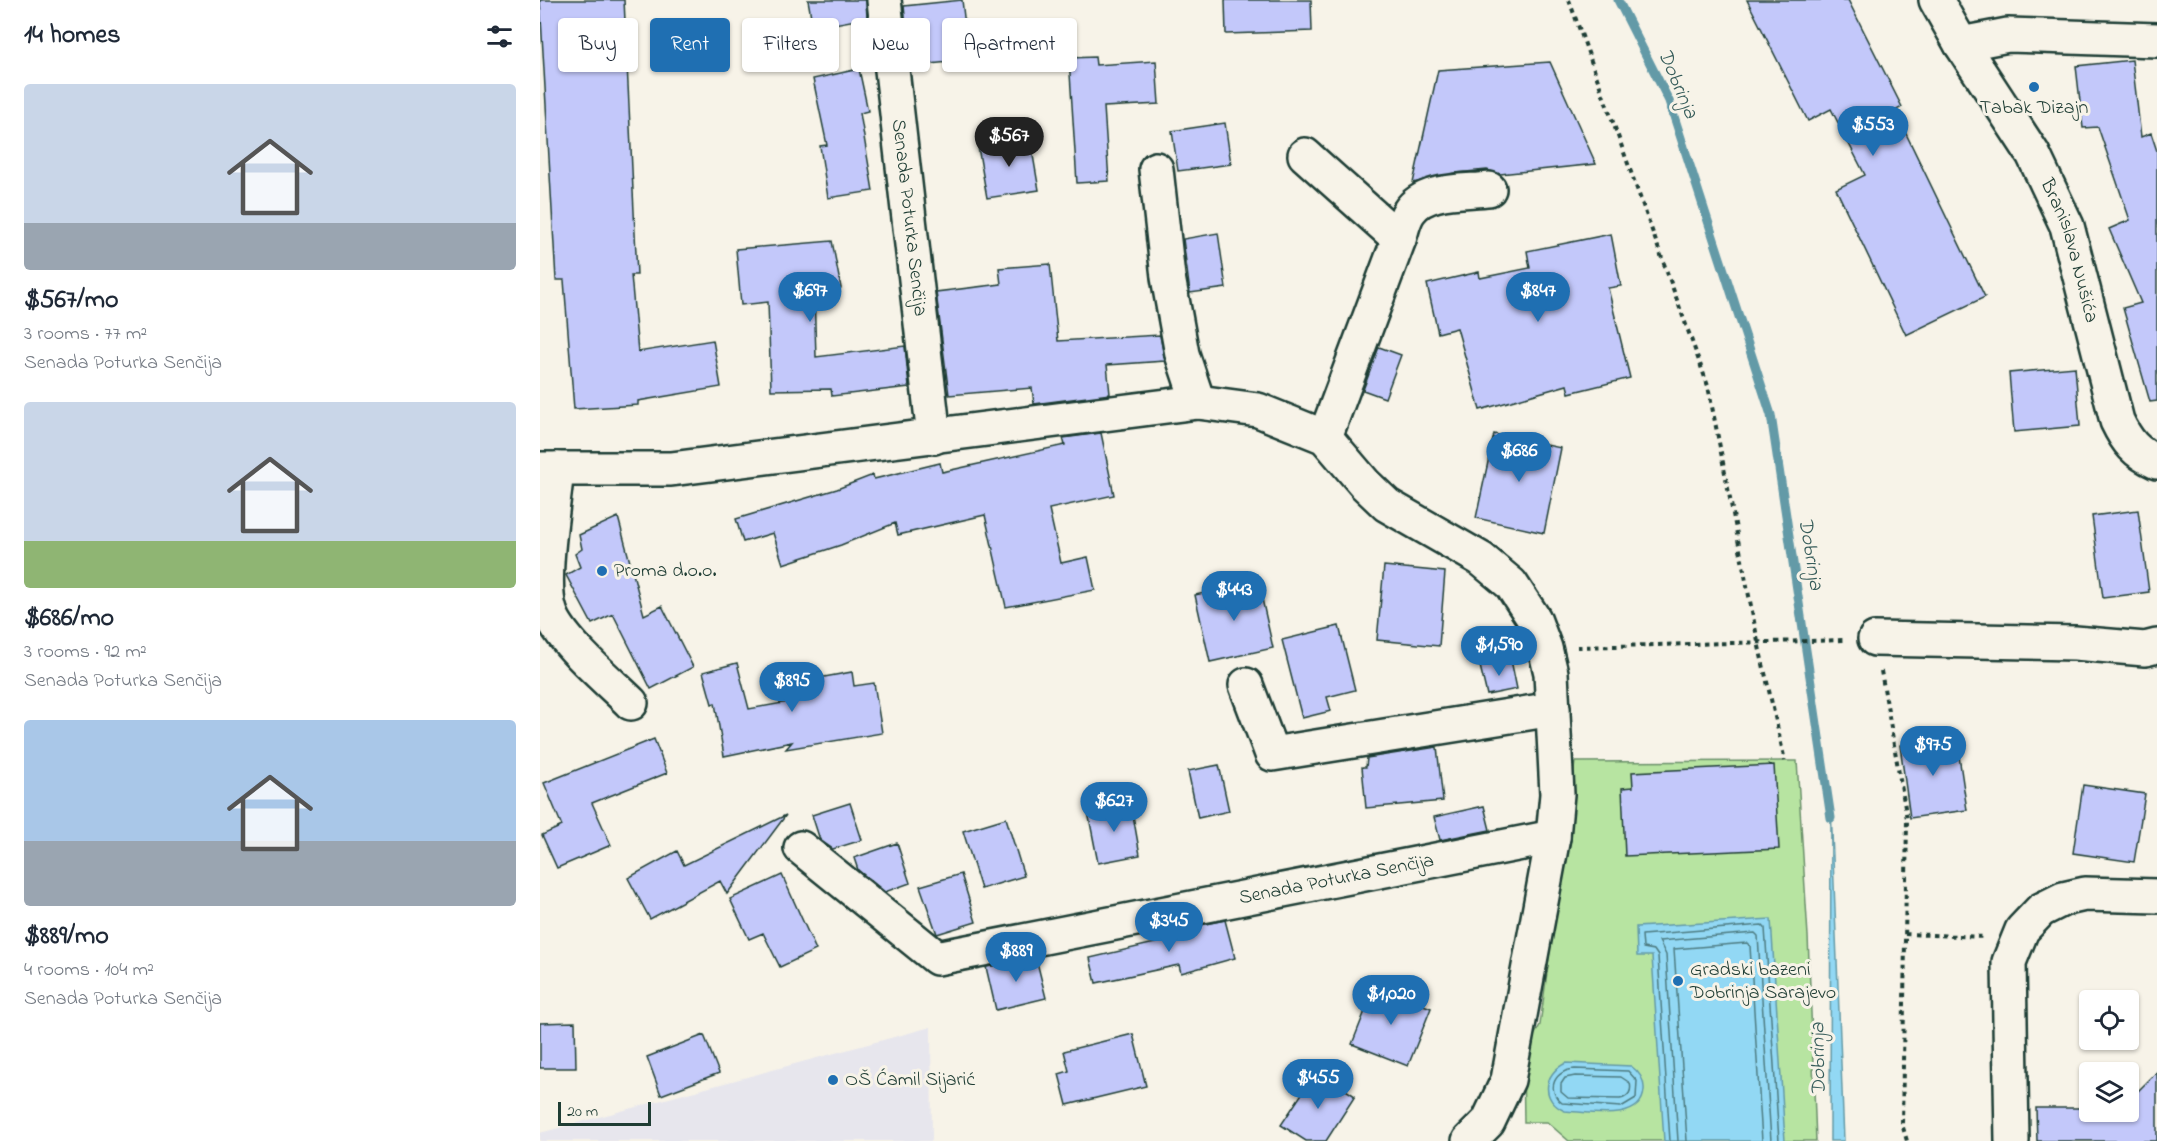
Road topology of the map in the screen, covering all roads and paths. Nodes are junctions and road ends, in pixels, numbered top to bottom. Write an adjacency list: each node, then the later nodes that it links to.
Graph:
1 (884, 0): 11 (street, Senada Poturka Senčija)
2 (1569, 0): 16 (path)
3 (1936, 0): 5 (street, Branislava Nušića)
4 (2157, 40): 5 (street)
5 (1962, 44): 13 (street, Branislava Nušića)
6 (1305, 155): 9 (street)
7 (1156, 169): 10 (street)
8 (1489, 189): 9 (street)
9 (1399, 239): 12 (street)
10 (1198, 402): 11 (street); 12 (street)
11 (934, 436): 14 (street)
12 (1325, 437): 18 (street)
13 (2157, 462)
14 (549, 469): 20 (street)
15 (1875, 639): 16 (path); 17 (street); 26 (path)
16 (1758, 642): 18 (path); 22 (path)
17 (2157, 646)
18 (1545, 648): 21 (street)
19 (1246, 685): 21 (street)
20 (631, 703)
21 (1553, 709): 23 (street)
22 (1785, 761)
23 (1553, 837): 24 (street, Senada Poturka Senčija); 28 (street)
24 (801, 848)
25 (2157, 896): 27 (street)
26 (1905, 934): 27 (path); 29 (path)
27 (2019, 938): 30 (street)
28 (1469, 1141)
29 (1907, 1141)
30 (2012, 1141)

